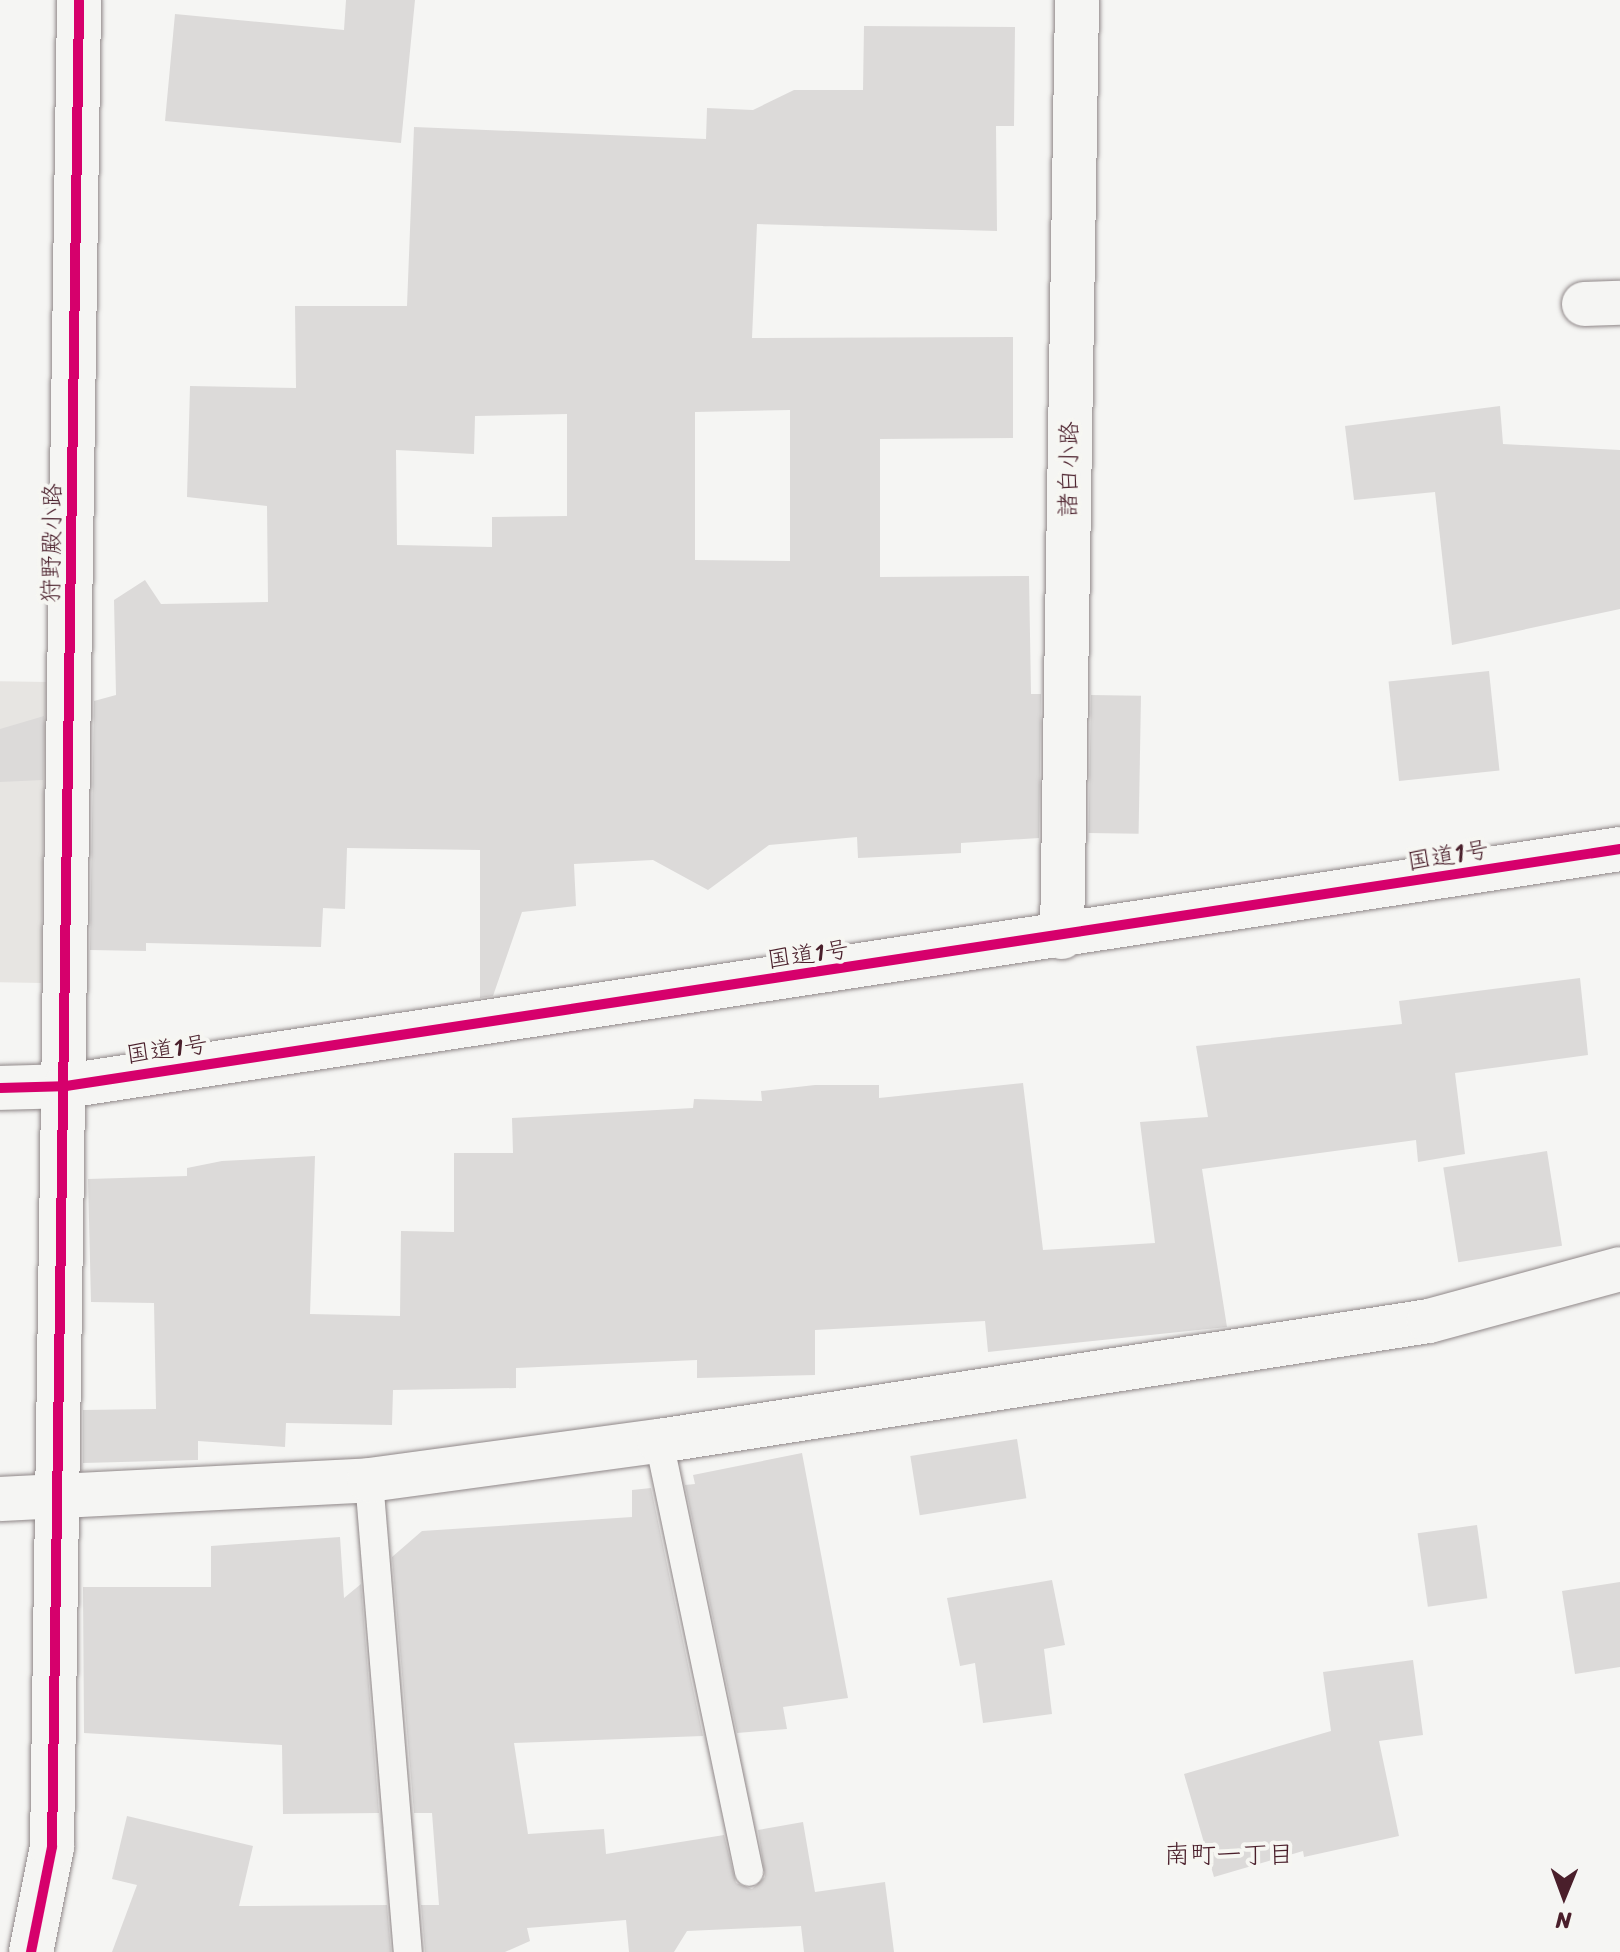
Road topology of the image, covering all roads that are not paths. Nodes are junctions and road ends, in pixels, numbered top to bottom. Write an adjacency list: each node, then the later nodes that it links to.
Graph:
1 (79, 0): 5 (main road, 狩野殿小路)
2 (1077, 0): 4 (main road, 諸白小路)
3 (1620, 849): 4 (main road, 国道1号)
4 (1062, 937): 5 (main road, 国道1号)
5 (66, 1086): 6 (main road, 国道1号); 11 (main road, 狩野殿小路)
6 (0, 1088)
7 (1620, 1269): 8 (main road)
8 (659, 1441): 9 (main road); 12 (lane)
9 (369, 1480): 11 (main road); 14 (lane)
10 (0, 1499): 11 (main road)
11 (59, 1500): 13 (main road, 狩野殿小路)
12 (749, 1872)
13 (31, 1952)
14 (408, 1952)

